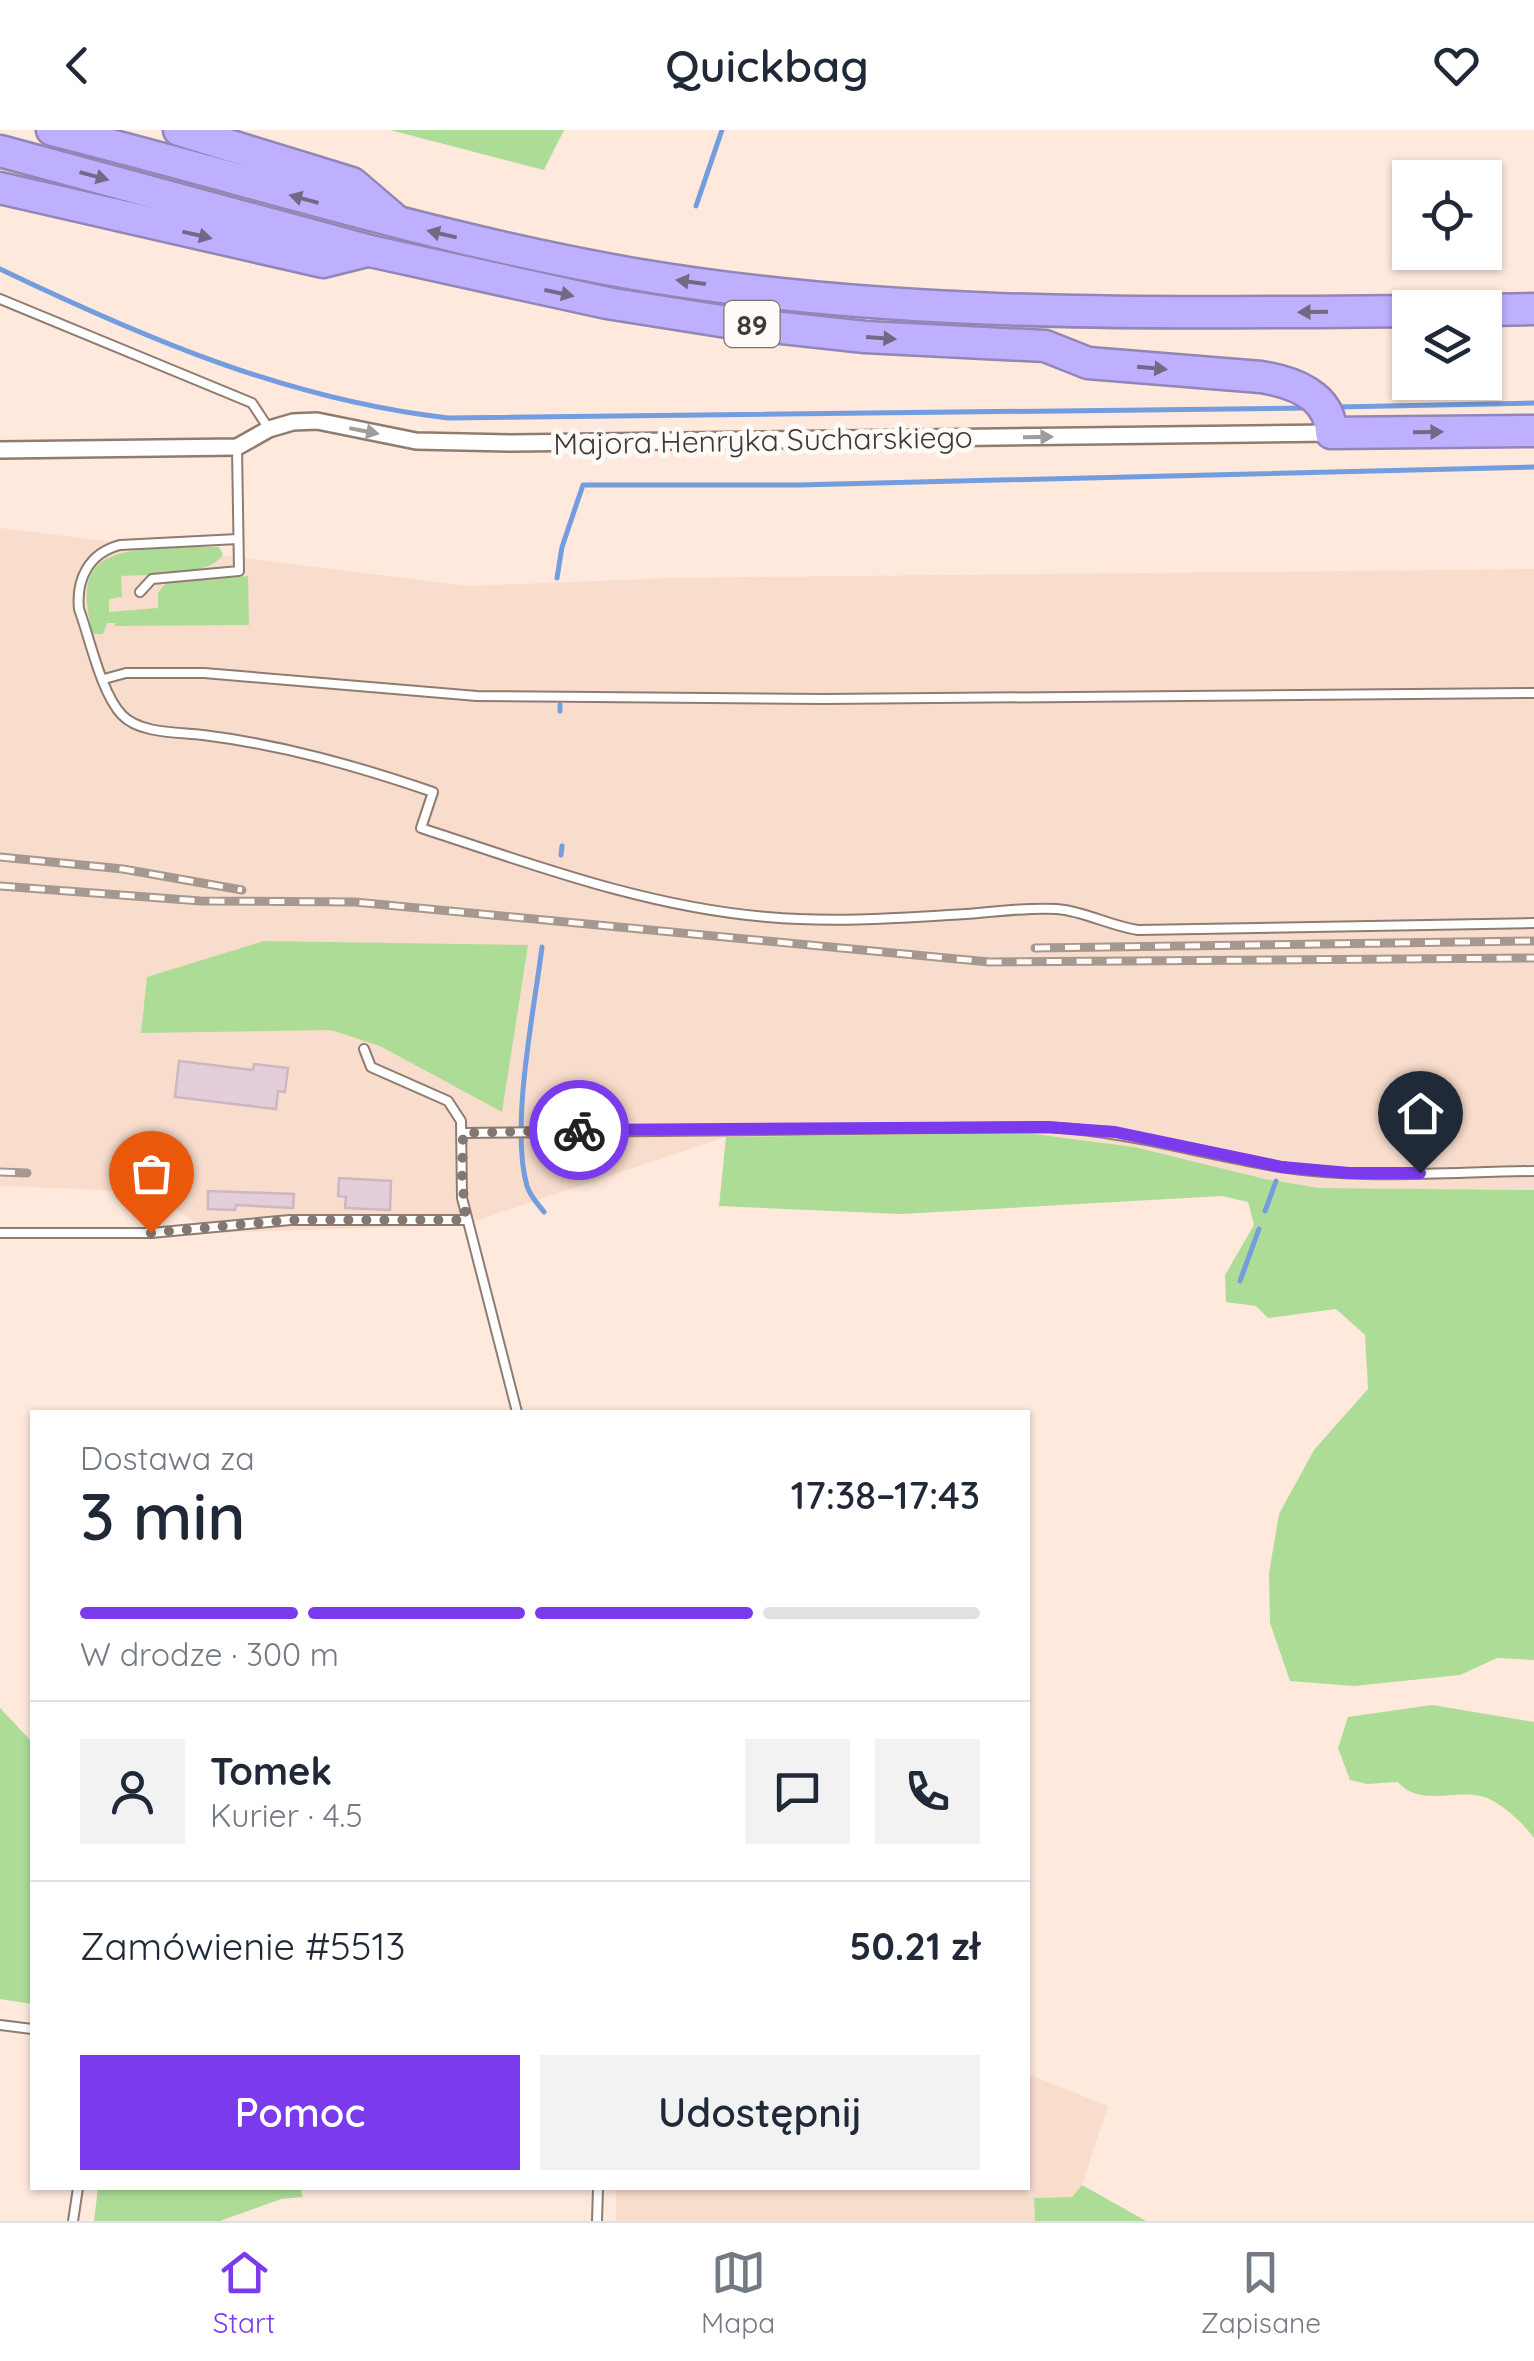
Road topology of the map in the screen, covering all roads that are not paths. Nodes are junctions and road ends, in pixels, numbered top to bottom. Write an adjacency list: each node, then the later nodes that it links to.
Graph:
1 (52, 130): 5 (highway, one-way to 1)
2 (179, 130): 5 (highway, 89)
3 (0, 151): 6 (highway, one-way to 6)
4 (0, 188): 6 (highway, 89, one-way to 6)
5 (399, 224): 10 (highway, 89, one-way to 5)
6 (370, 250): 13 (highway, 89, one-way to 13)
7 (0, 299): 11 (lane)
8 (1534, 309): 9 (highway)
9 (1502, 310)
10 (1392, 311)
11 (269, 430): 13 (street, Majora Henryka Sucharskiego, one-way to 13); 14 (street, Majora Henryka Sucharskiego)
12 (1534, 431): 13 (highway, Majora Henryka Sucharskiego, one-way to 12)
13 (1331, 433)
14 (237, 447): 15 (street, Majora Henryka Sucharskiego); 16 (lane)
15 (0, 450)
16 (238, 539): 17 (lane); 18 (lane)
17 (140, 592)
18 (104, 679): 19 (lane); 20 (lane)
19 (1534, 693)
20 (1534, 923)
21 (364, 1048): 22 (lane)
22 (463, 1133): 23 (lane); 24 (lane)
23 (1534, 1171)
24 (466, 1220): 25 (lane); 26 (lane)
25 (0, 1233)
26 (517, 1410)
27 (0, 2026): 28 (lane)
28 (30, 2029)
29 (78, 2190): 31 (lane)
30 (598, 2190): 32 (lane)
31 (73, 2221)
32 (597, 2221)

